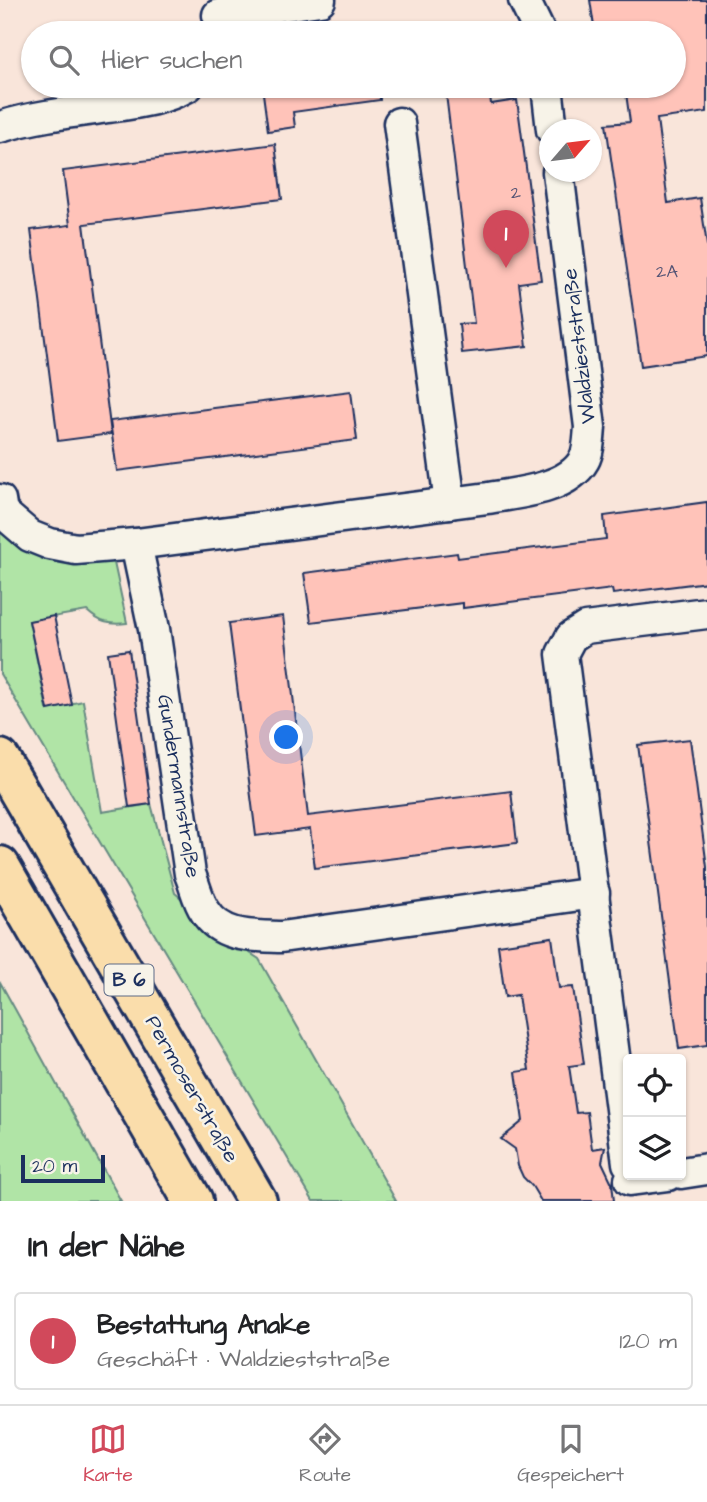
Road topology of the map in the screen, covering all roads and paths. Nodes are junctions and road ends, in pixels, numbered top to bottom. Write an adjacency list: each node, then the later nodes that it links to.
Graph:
1 (320, 0): 3 (street)
2 (524, 0): 4 (street)
3 (217, 16)
4 (534, 21)
5 (160, 98): 9 (street)
6 (548, 98): 7 (street)
7 (551, 119)
8 (399, 123): 12 (street)
9 (0, 127)
10 (559, 182): 12 (street, Waldzieststraße)
11 (0, 500): 13 (street)
12 (450, 503): 13 (street, Waldzieststraße)
13 (136, 544): 17 (street, Gundermannstraße)
14 (707, 613): 17 (street)
15 (0, 759): 22 (main road, Permoserstraße / B 6)
16 (0, 866): 21 (main road, B 6)
17 (594, 893): 18 (street)
18 (623, 1124)
19 (707, 1169): 20 (street)
20 (686, 1172)
21 (193, 1201)
22 (257, 1201)

